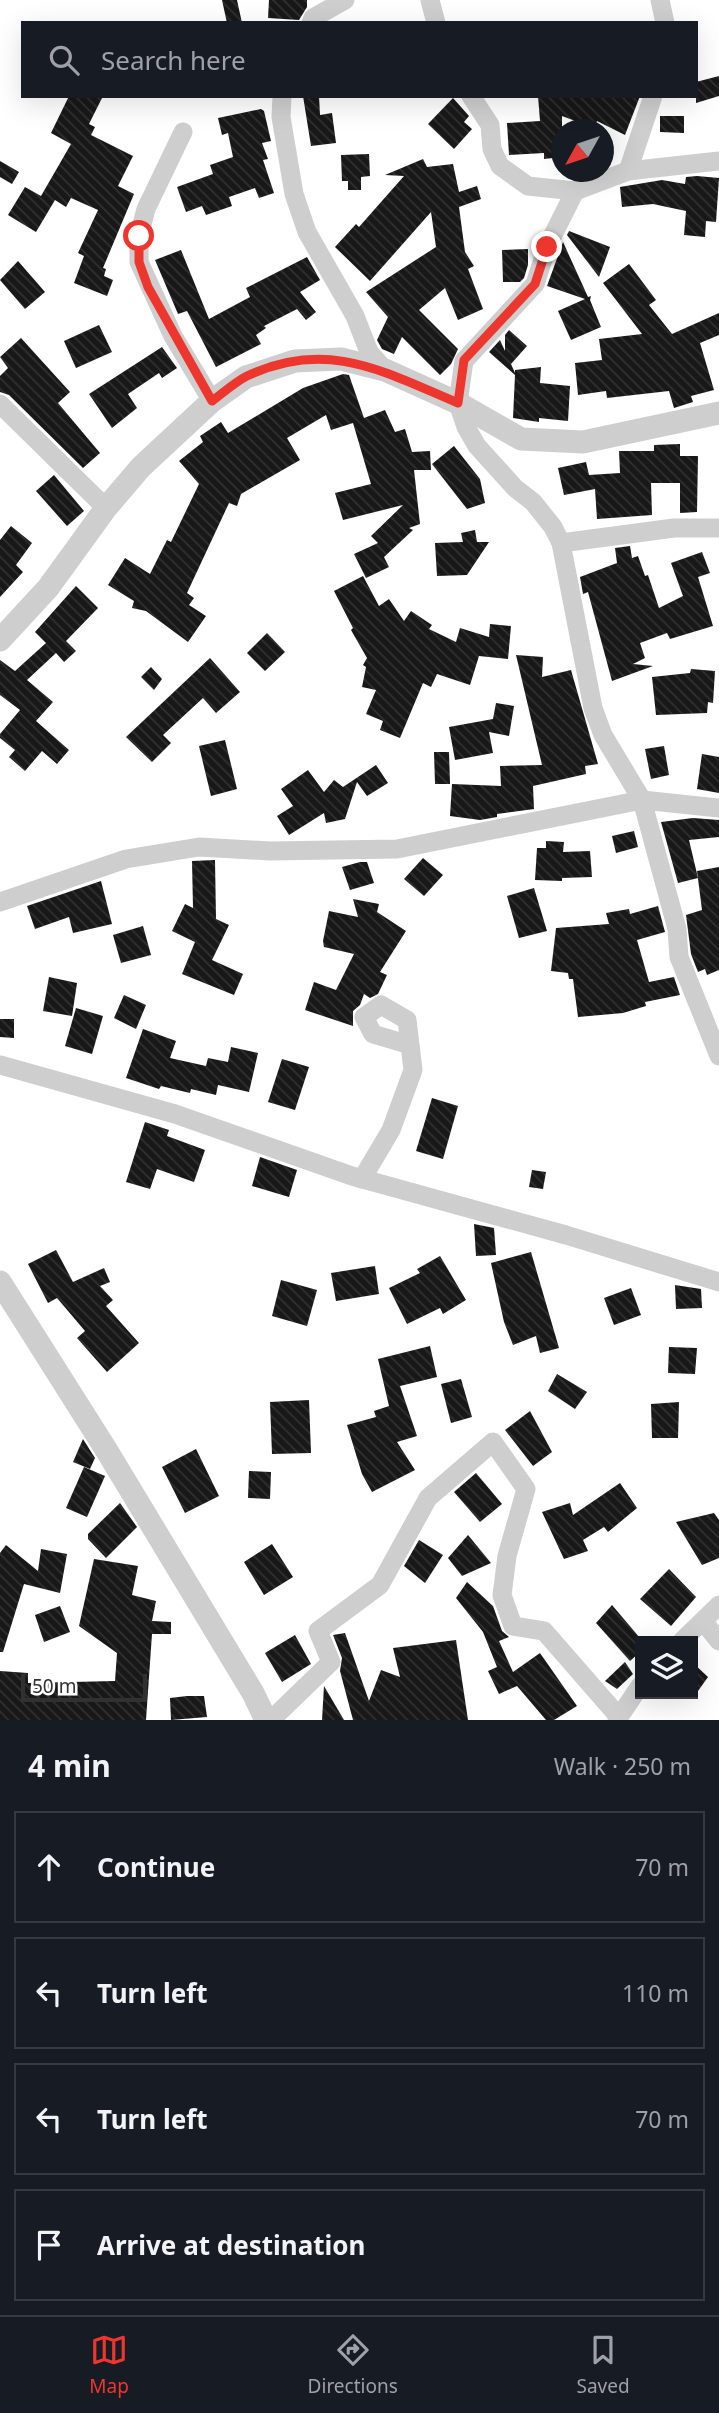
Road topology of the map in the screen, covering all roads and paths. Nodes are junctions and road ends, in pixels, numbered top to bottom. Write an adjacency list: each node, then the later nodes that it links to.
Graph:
1 (345, 0): 4 (street)
2 (430, 0): 5 (street)
3 (660, 0): 6 (street)
4 (312, 21)
5 (435, 21)
6 (665, 21)
7 (282, 98): 14 (street)
8 (472, 98): 13 (street)
9 (652, 98): 12 (street)
10 (183, 132): 15 (street)
11 (719, 160): 12 (street)
12 (628, 171): 13 (street)
13 (575, 191): 16 (street)
14 (385, 370): 15 (street); 16 (street)
15 (212, 401): 19 (street)
16 (458, 403): 18 (street); 21 (street)
17 (0, 404): 19 (street)
18 (719, 413)
19 (106, 508): 22 (street)
20 (719, 528): 21 (street)
21 (561, 543): 23 (street)
22 (0, 640)
23 (642, 800): 24 (street); 25 (street); 27 (street)
24 (719, 808)
25 (0, 902)
26 (410, 1045): 29 (street)
27 (719, 1056)
28 (0, 1065): 29 (street)
29 (362, 1179): 31 (street)
30 (719, 1271): 31 (street)
31 (699, 1275): 33 (street)
32 (0, 1282): 40 (street)
33 (719, 1282)
34 (719, 1605): 35 (street)
35 (703, 1621): 36 (street); 37 (street)
36 (687, 1636)
37 (719, 1641)
38 (635, 1693): 39 (street)
39 (618, 1718): 40 (street)
40 (268, 1720)

